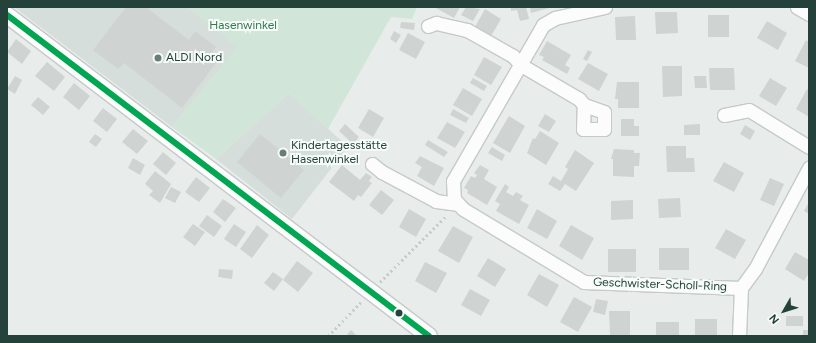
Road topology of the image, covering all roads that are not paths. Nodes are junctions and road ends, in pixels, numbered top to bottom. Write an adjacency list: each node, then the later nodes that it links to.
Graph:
1 (606, 7): 6 (street)
2 (797, 7): 3 (street)
3 (809, 14)
4 (7, 15): 14 (street)
5 (428, 26): 6 (street)
6 (521, 66): 7 (street); 12 (street)
7 (584, 105)
8 (724, 114): 9 (street)
9 (809, 147)
10 (372, 164): 12 (street, Geschwister-Scholl-Ring)
11 (809, 168): 13 (street, Geschwister-Scholl-Ring)
12 (457, 204): 13 (street, Geschwister-Scholl-Ring)
13 (741, 288): 15 (street, Geschwister-Scholl-Ring)
14 (429, 336)
15 (740, 336)

